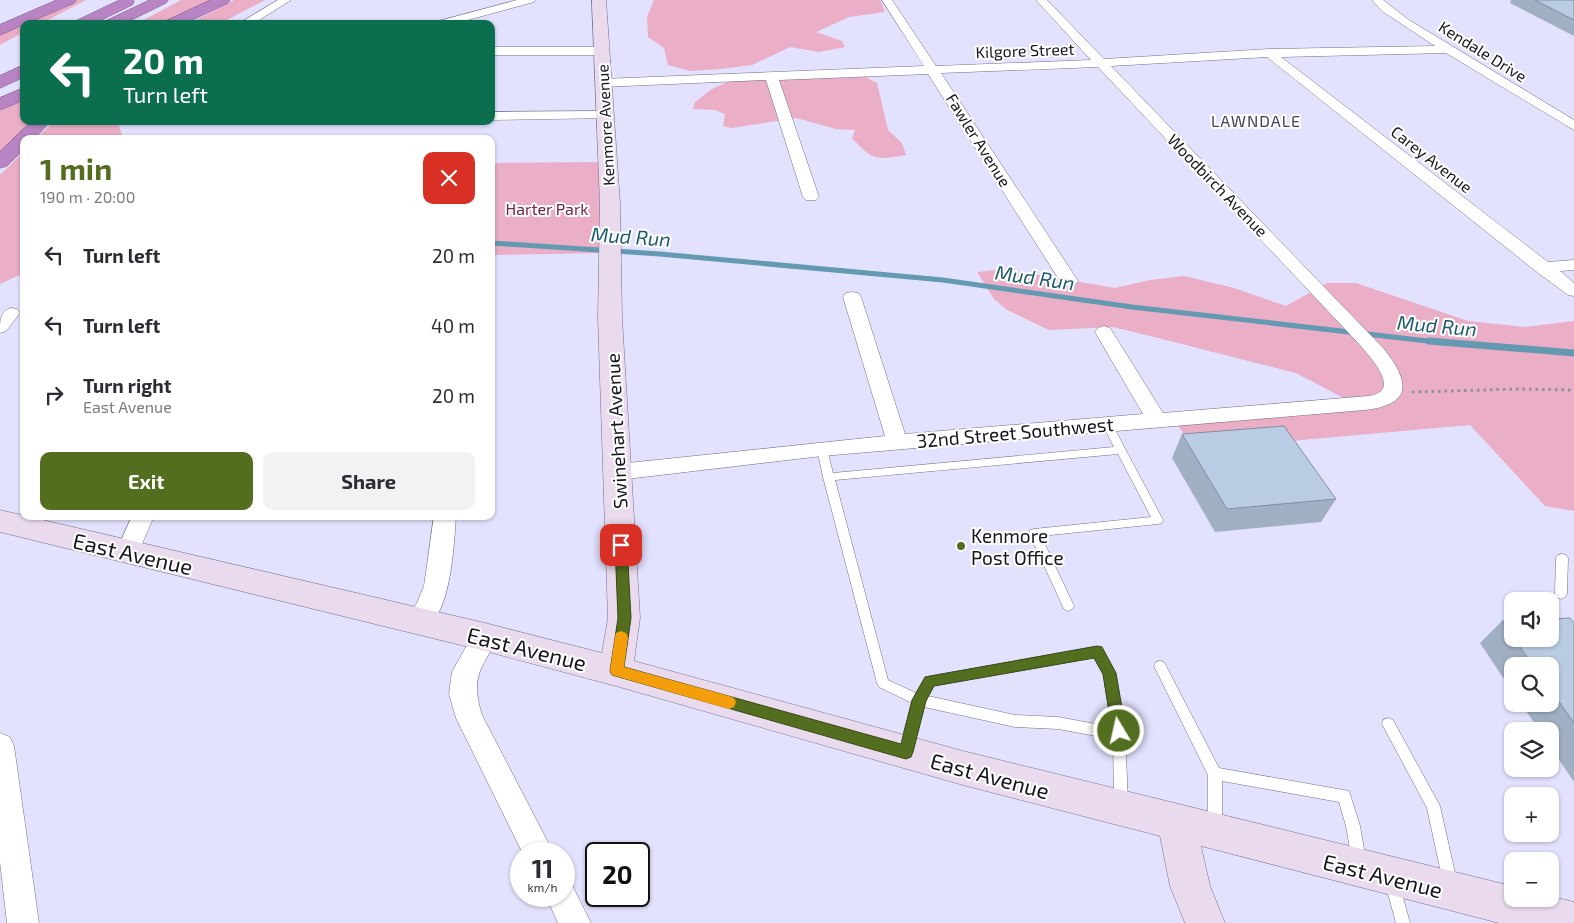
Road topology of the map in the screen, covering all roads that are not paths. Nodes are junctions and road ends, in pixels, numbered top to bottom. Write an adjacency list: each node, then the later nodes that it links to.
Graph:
1 (130, 0): 13 (highway)
2 (161, 0): 14 (highway)
3 (286, 0): 17 (street)
4 (530, 0): 18 (street)
5 (599, 0): 23 (street, Kenmore Avenue)
6 (887, 0): 26 (street, Fawler Avenue)
7 (1041, 0): 25 (street, Woodbirch Avenue)
8 (1377, 0): 21 (street, Kendale Drive)
9 (218, 2): 15 (highway); 16 (highway)
10 (74, 4): 11 (highway); 12 (highway)
11 (28, 20)
12 (54, 20)
13 (89, 20)
14 (119, 20)
15 (179, 20)
16 (188, 20)
17 (251, 20)
18 (454, 20)
19 (20, 23): 20 (highway)
20 (0, 30)
21 (1450, 49): 24 (street, Kilgore Street); 36 (street, Kendale Drive)
22 (495, 51): 23 (street)
23 (601, 51): 30 (street, Kenmore Avenue)
24 (1269, 53): 25 (street, Kilgore Street); 43 (street, Carey Avenue)
25 (1101, 64): 26 (street, Kilgore Street); 48 (street, Woodbirch Avenue)
26 (933, 70): 28 (street, Kilgore Street); 44 (street, Fawler Avenue)
27 (20, 72): 29 (highway)
28 (771, 76): 30 (street, Kilgore Street); 40 (street)
29 (0, 83)
30 (602, 83): 33 (street, Kenmore Avenue)
31 (20, 95): 32 (highway)
32 (0, 105)
33 (604, 115): 34 (street); 41 (street, Kenmore Avenue)
34 (495, 116)
35 (38, 125): 37 (highway)
36 (1574, 126)
37 (28, 135)
38 (20, 143): 39 (highway)
39 (0, 162)
40 (811, 197)
41 (610, 249): 54 (street, Swinehart Avenue)
42 (1574, 265): 43 (street)
43 (1543, 268): 45 (street, Carey Avenue)
44 (1069, 280)
45 (1574, 291)
46 (852, 296): 51 (street)
47 (1104, 332): 49 (street)
48 (1391, 384): 49 (street, 32nd Street Southwest)
49 (1156, 420): 50 (street, 32nd Street Southwest)
50 (1107, 424): 51 (street, 32nd Street Southwest); 53 (lane)
51 (897, 443): 52 (street, 32nd Street Southwest)
52 (822, 449): 54 (street, 32nd Street Southwest); 55 (lane)
53 (1121, 450): 55 (lane); 62 (lane)
54 (618, 472): 66 (street, Swinehart Avenue)
55 (828, 477): 67 (lane)
56 (141, 520): 59 (street)
57 (444, 520): 63 (street)
58 (0, 521): 59 (street, East Avenue)
59 (128, 552): 63 (street, East Avenue)
60 (1562, 558): 61 (lane)
61 (1561, 594)
62 (1068, 606)
63 (418, 621): 64 (street, East Avenue)
64 (485, 636): 66 (street, East Avenue); 76 (street)
65 (1160, 666): 72 (lane)
66 (616, 671): 71 (street, East Avenue)
67 (919, 700): 69 (lane); 69 (lane); 71 (lane)
68 (1388, 724): 78 (lane)
69 (1119, 734): 73 (lane)
70 (0, 746): 81 (street)
71 (906, 752): 73 (street, East Avenue)
72 (1214, 774): 75 (lane); 77 (lane)
73 (1121, 809): 74 (street, East Avenue)
74 (1176, 822): 75 (street, East Avenue); 83 (street)
75 (1215, 832): 77 (street, East Avenue)
76 (533, 842)
77 (1376, 873): 78 (street, East Avenue); 84 (lane)
78 (1452, 892): 80 (street, East Avenue)
79 (567, 907): 82 (street)
80 (1574, 922)
81 (23, 923)
82 (575, 923)
83 (1205, 923)
84 (1403, 923)

